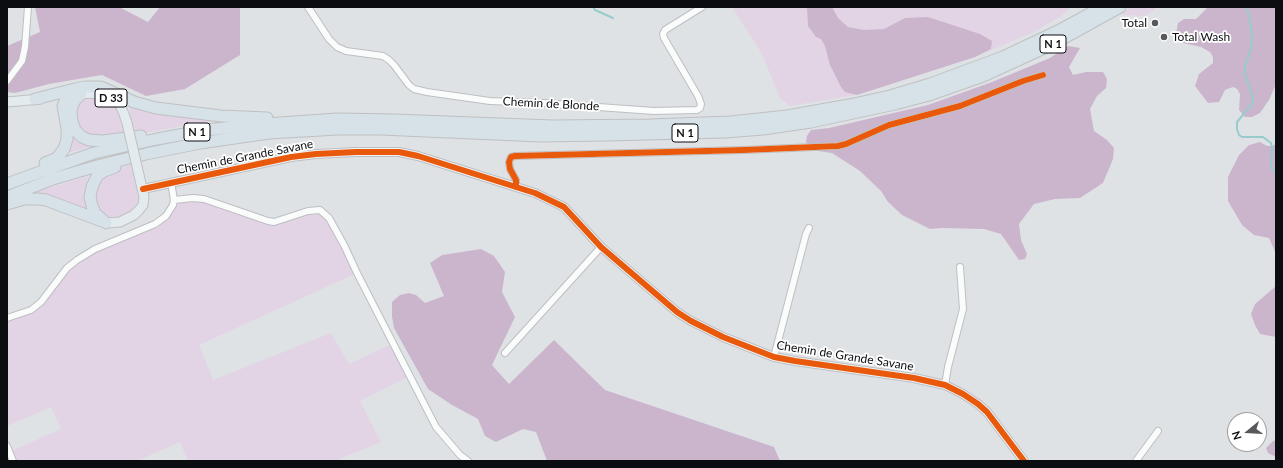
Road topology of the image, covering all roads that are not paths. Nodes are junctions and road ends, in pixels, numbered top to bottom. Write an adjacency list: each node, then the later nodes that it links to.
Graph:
1 (28, 7): 7 (street)
2 (308, 7): 3 (street, Chemin de Blonde)
3 (702, 7)
4 (1102, 7): 13 (highway, N 1)
5 (1120, 7): 15 (highway, N 1)
6 (1043, 75): 19 (street)
7 (7, 81)
8 (82, 94): 9 (main road, D 33); 14 (highway); 20 (main road, D 33, bridge)
9 (67, 96): 10 (main road, D 33); 12 (highway)
10 (39, 99): 11 (main road, D 33); 12 (highway); 13 (highway)
11 (7, 102)
12 (63, 110): 16 (highway)
13 (301, 121): 14 (highway, N 1)
14 (207, 130): 18 (highway, N 1)
15 (200, 143): 21 (highway, N 1); 24 (highway)
16 (7, 178)
17 (171, 182): 19 (street, Chemin de Grande Savane); 20 (street, Chemin de Grande Savane); 22 (street)
18 (7, 184)
19 (516, 187): 26 (street, Chemin de Grande Savane)
20 (142, 188): 24 (main road)
21 (7, 197)
22 (174, 200): 28 (street); 35 (street)
23 (7, 204): 24 (highway)
24 (106, 223)
25 (810, 228): 30 (street)
26 (601, 247): 29 (street); 30 (street, Chemin de Grande Savane)
27 (960, 267): 31 (street)
28 (7, 318)
29 (505, 353)
30 (774, 357): 31 (street, Chemin de Grande Savane)
31 (945, 385): 36 (street, Chemin de Grande Savane)
32 (1158, 431): 37 (street)
33 (7, 446): 34 (street)
34 (13, 461)
35 (468, 461)
36 (1024, 461)
37 (1136, 461)

